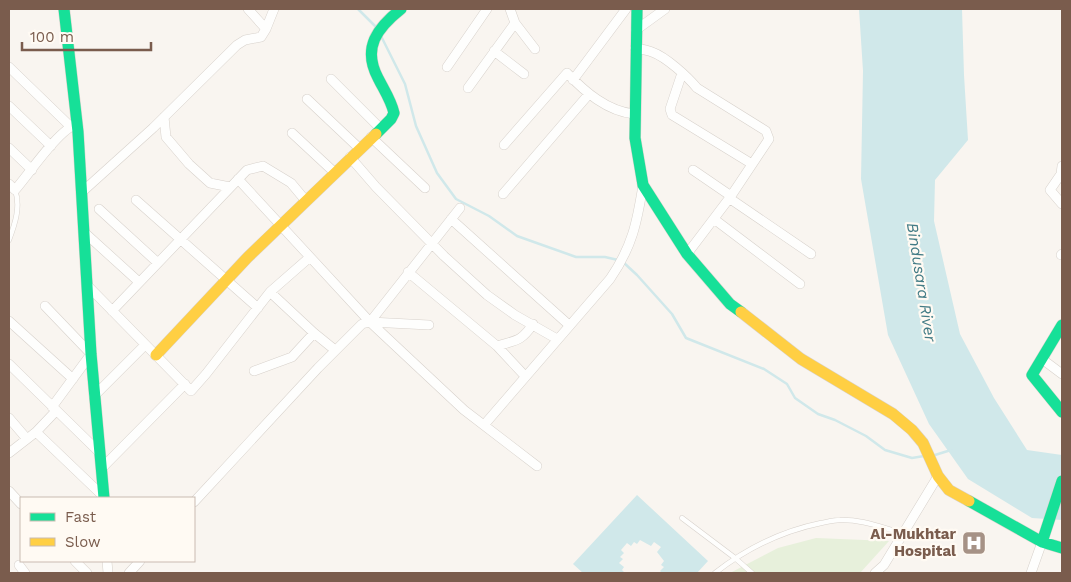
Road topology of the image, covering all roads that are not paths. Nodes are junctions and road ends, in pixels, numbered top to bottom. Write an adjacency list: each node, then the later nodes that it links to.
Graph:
1 (64, 9): 27 (street)
2 (248, 9): 10 (street)
3 (274, 9): 10 (street)
4 (401, 9): 28 (street)
5 (487, 9): 16 (street)
6 (510, 9): 9 (street)
7 (665, 9): 11 (street)
8 (632, 11): 11 (street); 20 (street)
9 (515, 23): 13 (street); 14 (street)
10 (266, 29): 26 (street)
11 (636, 30): 12 (street)
12 (635, 48): 17 (street); 25 (street)
13 (535, 50)
14 (494, 51): 18 (street); 21 (street)
15 (9, 67): 27 (street)
16 (447, 67)
17 (682, 73): 36 (street); 36 (street)
18 (524, 74)
19 (330, 79): 28 (street)
20 (573, 80): 22 (street); 31 (street)
21 (468, 88)
22 (590, 94): 25 (street); 47 (street)
23 (307, 99): 34 (street)
24 (9, 106): 32 (street)
25 (634, 114): 42 (street)
26 (164, 117): 44 (street); 46 (street)
27 (74, 125): 32 (street); 46 (street)
28 (381, 129): 30 (street)
29 (292, 132): 40 (street)
30 (371, 137): 34 (street); 45 (street)
31 (504, 145)
32 (51, 146): 38 (street)
33 (9, 148): 38 (street)
34 (360, 149): 35 (street)
35 (350, 157): 40 (street); 60 (street)
36 (752, 164): 48 (street)
37 (1062, 166): 51 (street)
38 (32, 170): 43 (street)
39 (693, 170): 48 (street)
40 (334, 172): 50 (street)
41 (238, 179): 44 (street); 50 (street); 56 (street)
42 (643, 185): 61 (street); 78 (street)
43 (12, 187): 59 (lane)
44 (230, 187): 58 (street)
45 (425, 188)
46 (82, 192): 57 (street)
47 (503, 194)
48 (730, 197): 55 (street); 62 (street)
49 (136, 200): 58 (street)
50 (306, 200): 56 (street)
51 (1062, 204)
52 (460, 208): 54 (street)
53 (99, 210): 64 (street)
54 (451, 219): 60 (street); 78 (street)
55 (714, 219): 61 (street); 68 (street)
56 (281, 227): 63 (street); 66 (street)
57 (84, 233): 67 (street); 69 (street)
58 (181, 239): 64 (street); 66 (street)
59 (9, 240)
60 (432, 244): 65 (street); 76 (street)
61 (687, 254): 105 (street)
62 (811, 254)
63 (310, 257): 70 (street); 75 (street)
64 (158, 262): 67 (street)
65 (408, 272): 75 (street); 83 (street)
66 (227, 280): 72 (street); 86 (street)
67 (139, 282): 73 (street)
68 (800, 284)
69 (88, 286): 73 (street); 85 (street)
70 (270, 292): 72 (street); 80 (street)
71 (45, 306): 85 (street)
72 (258, 308): 93 (street)
73 (112, 310): 82 (street)
74 (9, 321): 92 (street)
75 (370, 322): 77 (street); 84 (street); 98 (street)
76 (533, 324): 81 (street); 83 (street)
77 (430, 325)
78 (570, 325): 81 (street)
79 (1062, 325): 87 (street)
80 (314, 333): 84 (street); 89 (street)
81 (558, 339): 91 (street)
82 (145, 344): 86 (street); 94 (street)
83 (497, 346): 91 (street)
84 (335, 350): 110 (street)
85 (91, 354): 92 (street); 94 (street)
86 (156, 355): 93 (street)
87 (1042, 359): 90 (street); 96 (street)
88 (9, 364): 95 (street)
89 (254, 371)
90 (1062, 374)
91 (525, 376): 98 (street)
92 (73, 380): 95 (street)
93 (184, 384): 104 (street)
94 (94, 396): 102 (street)
95 (54, 409): 99 (street); 102 (street)
96 (1062, 412)
97 (9, 418): 100 (street)
98 (484, 425): 103 (street)
99 (36, 432): 100 (street); 108 (street)
100 (27, 439): 101 (street)
101 (9, 453)
102 (100, 453): 104 (street)
103 (537, 466)
104 (102, 468): 109 (street)
105 (937, 471): 113 (street); 114 (street)
106 (1062, 481): 114 (street)
107 (9, 491): 111 (street)
108 (103, 497)
109 (104, 497)
110 (195, 501)
111 (20, 503)
112 (682, 518): 116 (lane)
113 (903, 534): 116 (lane); 125 (street)
114 (1042, 542): 115 (street); 126 (street)
115 (1062, 548)
116 (734, 558): 123 (lane); 124 (lane)
117 (76, 562): 121 (street)
118 (139, 562): 122 (street)
119 (19, 565): 120 (street)
120 (24, 573)
121 (87, 573)
122 (129, 573)
123 (715, 573)
124 (752, 573)
125 (875, 573)
126 (1032, 573)

